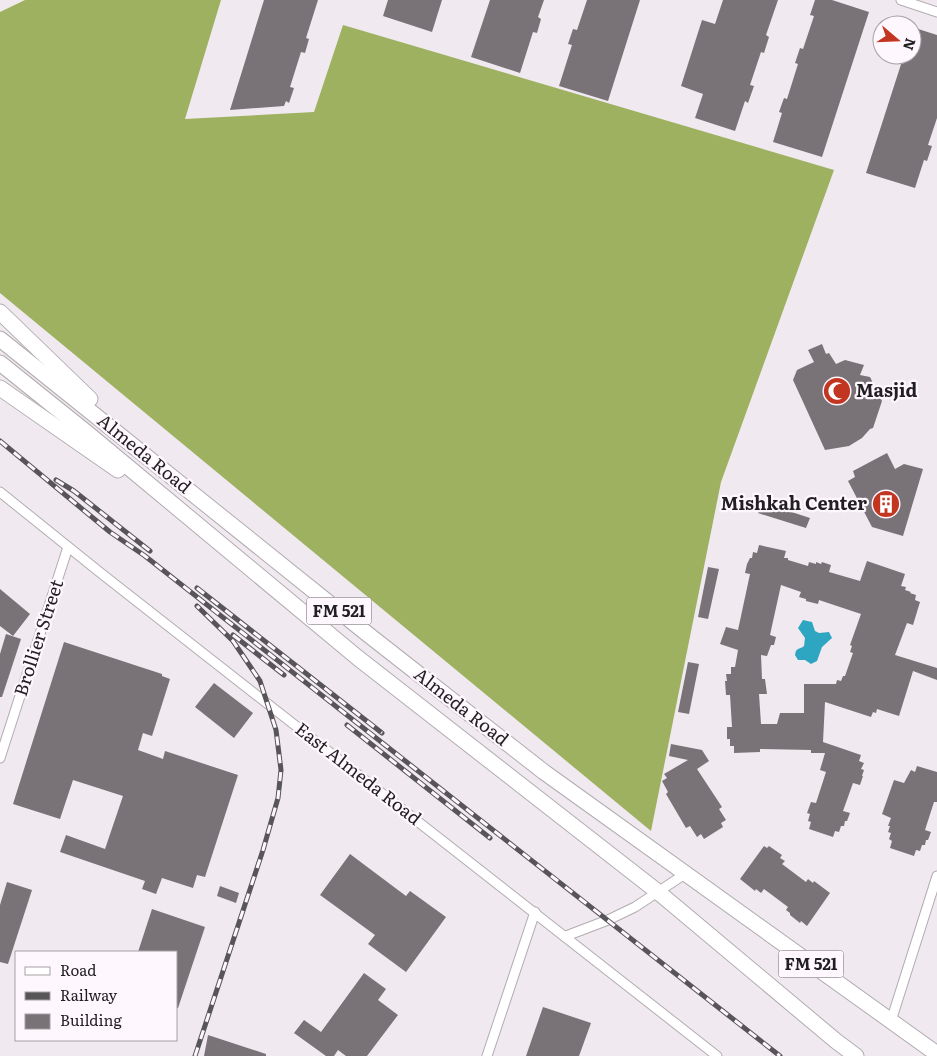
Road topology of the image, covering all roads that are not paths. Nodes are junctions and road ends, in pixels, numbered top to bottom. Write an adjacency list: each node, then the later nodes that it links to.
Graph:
1 (901, 0): 2 (street)
2 (937, 12)
3 (0, 312): 7 (main road)
4 (0, 340): 7 (main road, Almeda Road / FM 521)
5 (0, 363): 9 (main road, Almeda Road / FM 521)
6 (0, 388): 9 (main road)
7 (148, 456): 12 (main road, Almeda Road / FM 521)
8 (0, 492): 10 (street, East Almeda Road)
9 (169, 502): 14 (main road, Almeda Road / FM 521)
10 (68, 547): 11 (street, Brollier Street); 15 (street, East Almeda Road)
11 (0, 758)
12 (685, 874): 14 (street); 17 (main road, Almeda Road / FM 521)
13 (937, 876): 17 (street)
14 (658, 892): 16 (street); 21 (main road, Almeda Road / FM 521)
15 (535, 912): 16 (street, East Almeda Road); 19 (street)
16 (566, 936): 20 (street, East Almeda Road)
17 (891, 1021): 18 (main road, Almeda Road / FM 521)
18 (937, 1054)
19 (487, 1056)
20 (717, 1056)
21 (856, 1056)

